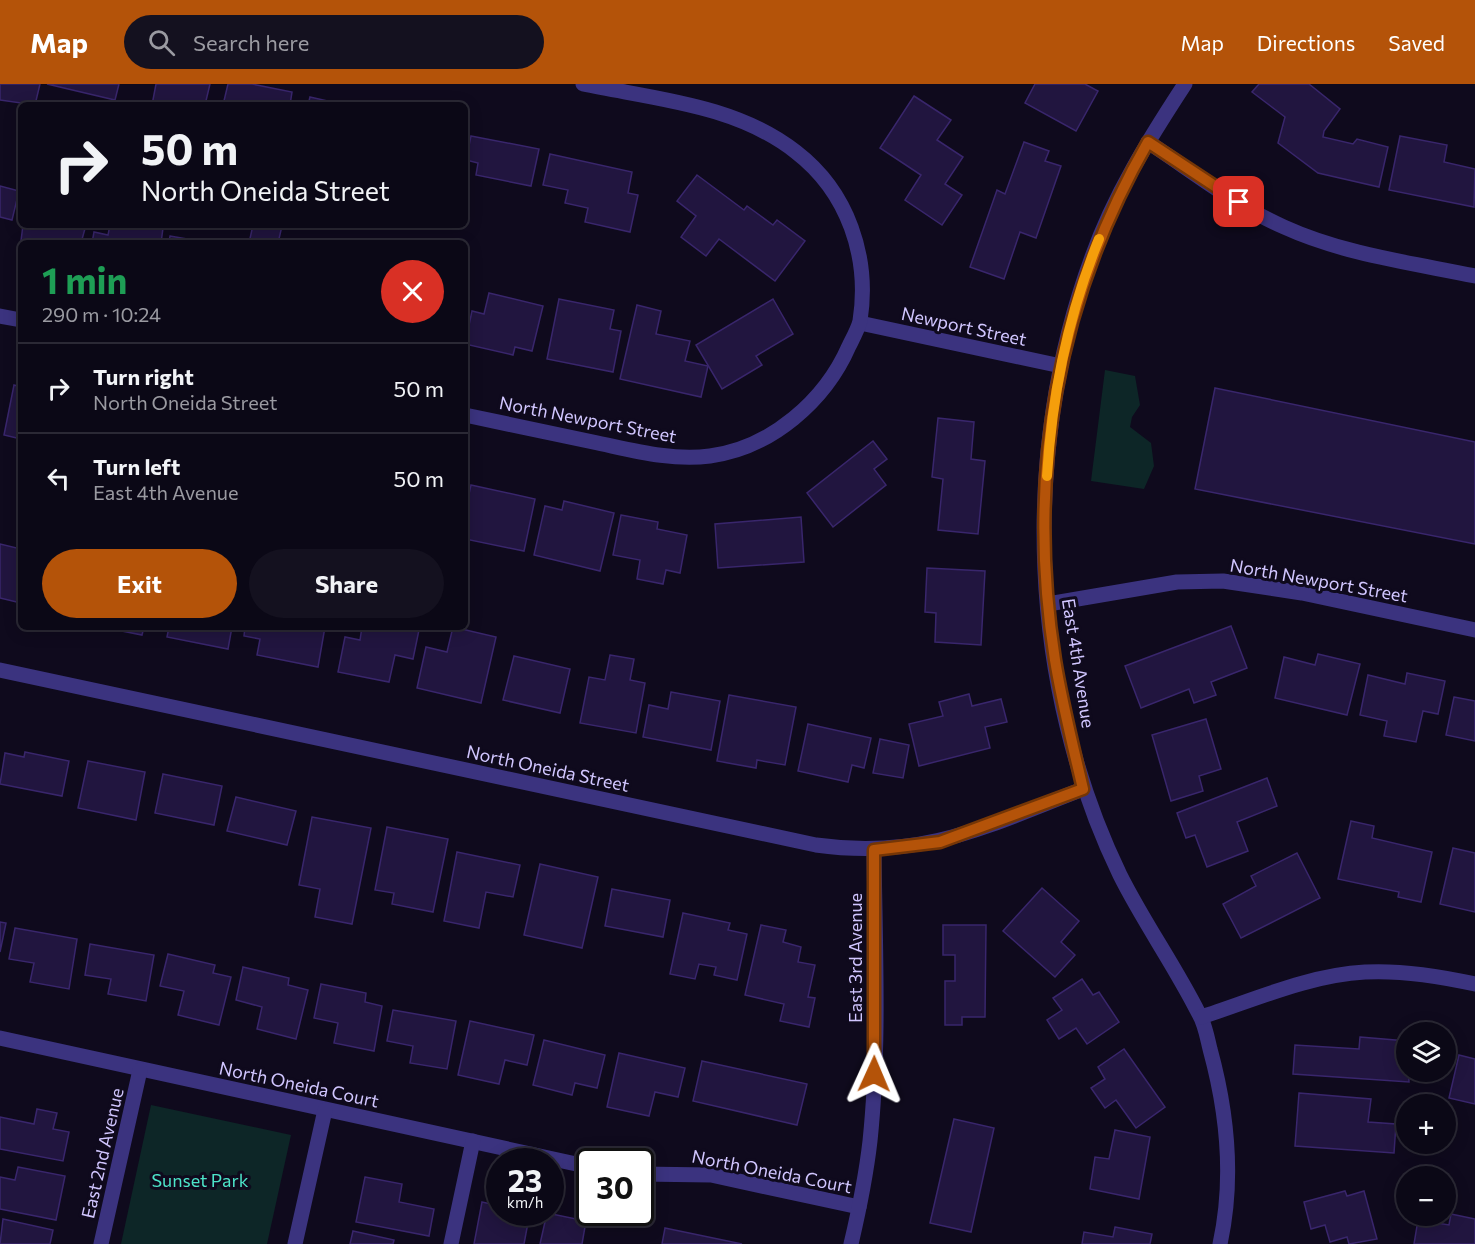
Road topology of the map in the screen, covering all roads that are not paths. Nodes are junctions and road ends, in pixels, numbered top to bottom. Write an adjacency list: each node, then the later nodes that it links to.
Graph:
1 (583, 84): 7 (street)
2 (1185, 84): 3 (street, East 4th Avenue)
3 (1148, 142): 4 (street); 8 (street, East 4th Avenue)
4 (1475, 276)
5 (0, 316): 6 (street)
6 (18, 319)
7 (860, 323): 8 (street, Newport Street); 9 (street, North Newport Street)
8 (1061, 366): 10 (street, East 4th Avenue)
9 (468, 416)
10 (1048, 604): 11 (street, North Newport Street); 13 (street, East 4th Avenue)
11 (1475, 630)
12 (0, 670): 14 (street, North Oneida Street)
13 (1083, 789): 14 (street, North Oneida Street); 16 (street, East 4th Avenue)
14 (874, 850): 23 (street, East 3rd Avenue)
15 (1475, 984): 16 (street)
16 (1201, 1017): 28 (street, East 4th Avenue)
17 (0, 1038): 18 (street, North Oneida Court)
18 (140, 1070): 19 (street, North Oneida Court); 24 (street, East 2nd Avenue)
19 (325, 1110): 20 (street, North Oneida Court); 25 (street)
20 (473, 1142): 21 (street, North Oneida Court); 26 (street)
21 (576, 1164)
22 (654, 1174): 23 (street, North Oneida Court)
23 (859, 1207): 27 (street, East 3rd Avenue)
24 (101, 1244)
25 (295, 1244)
26 (451, 1244)
27 (851, 1244)
28 (1220, 1244)

